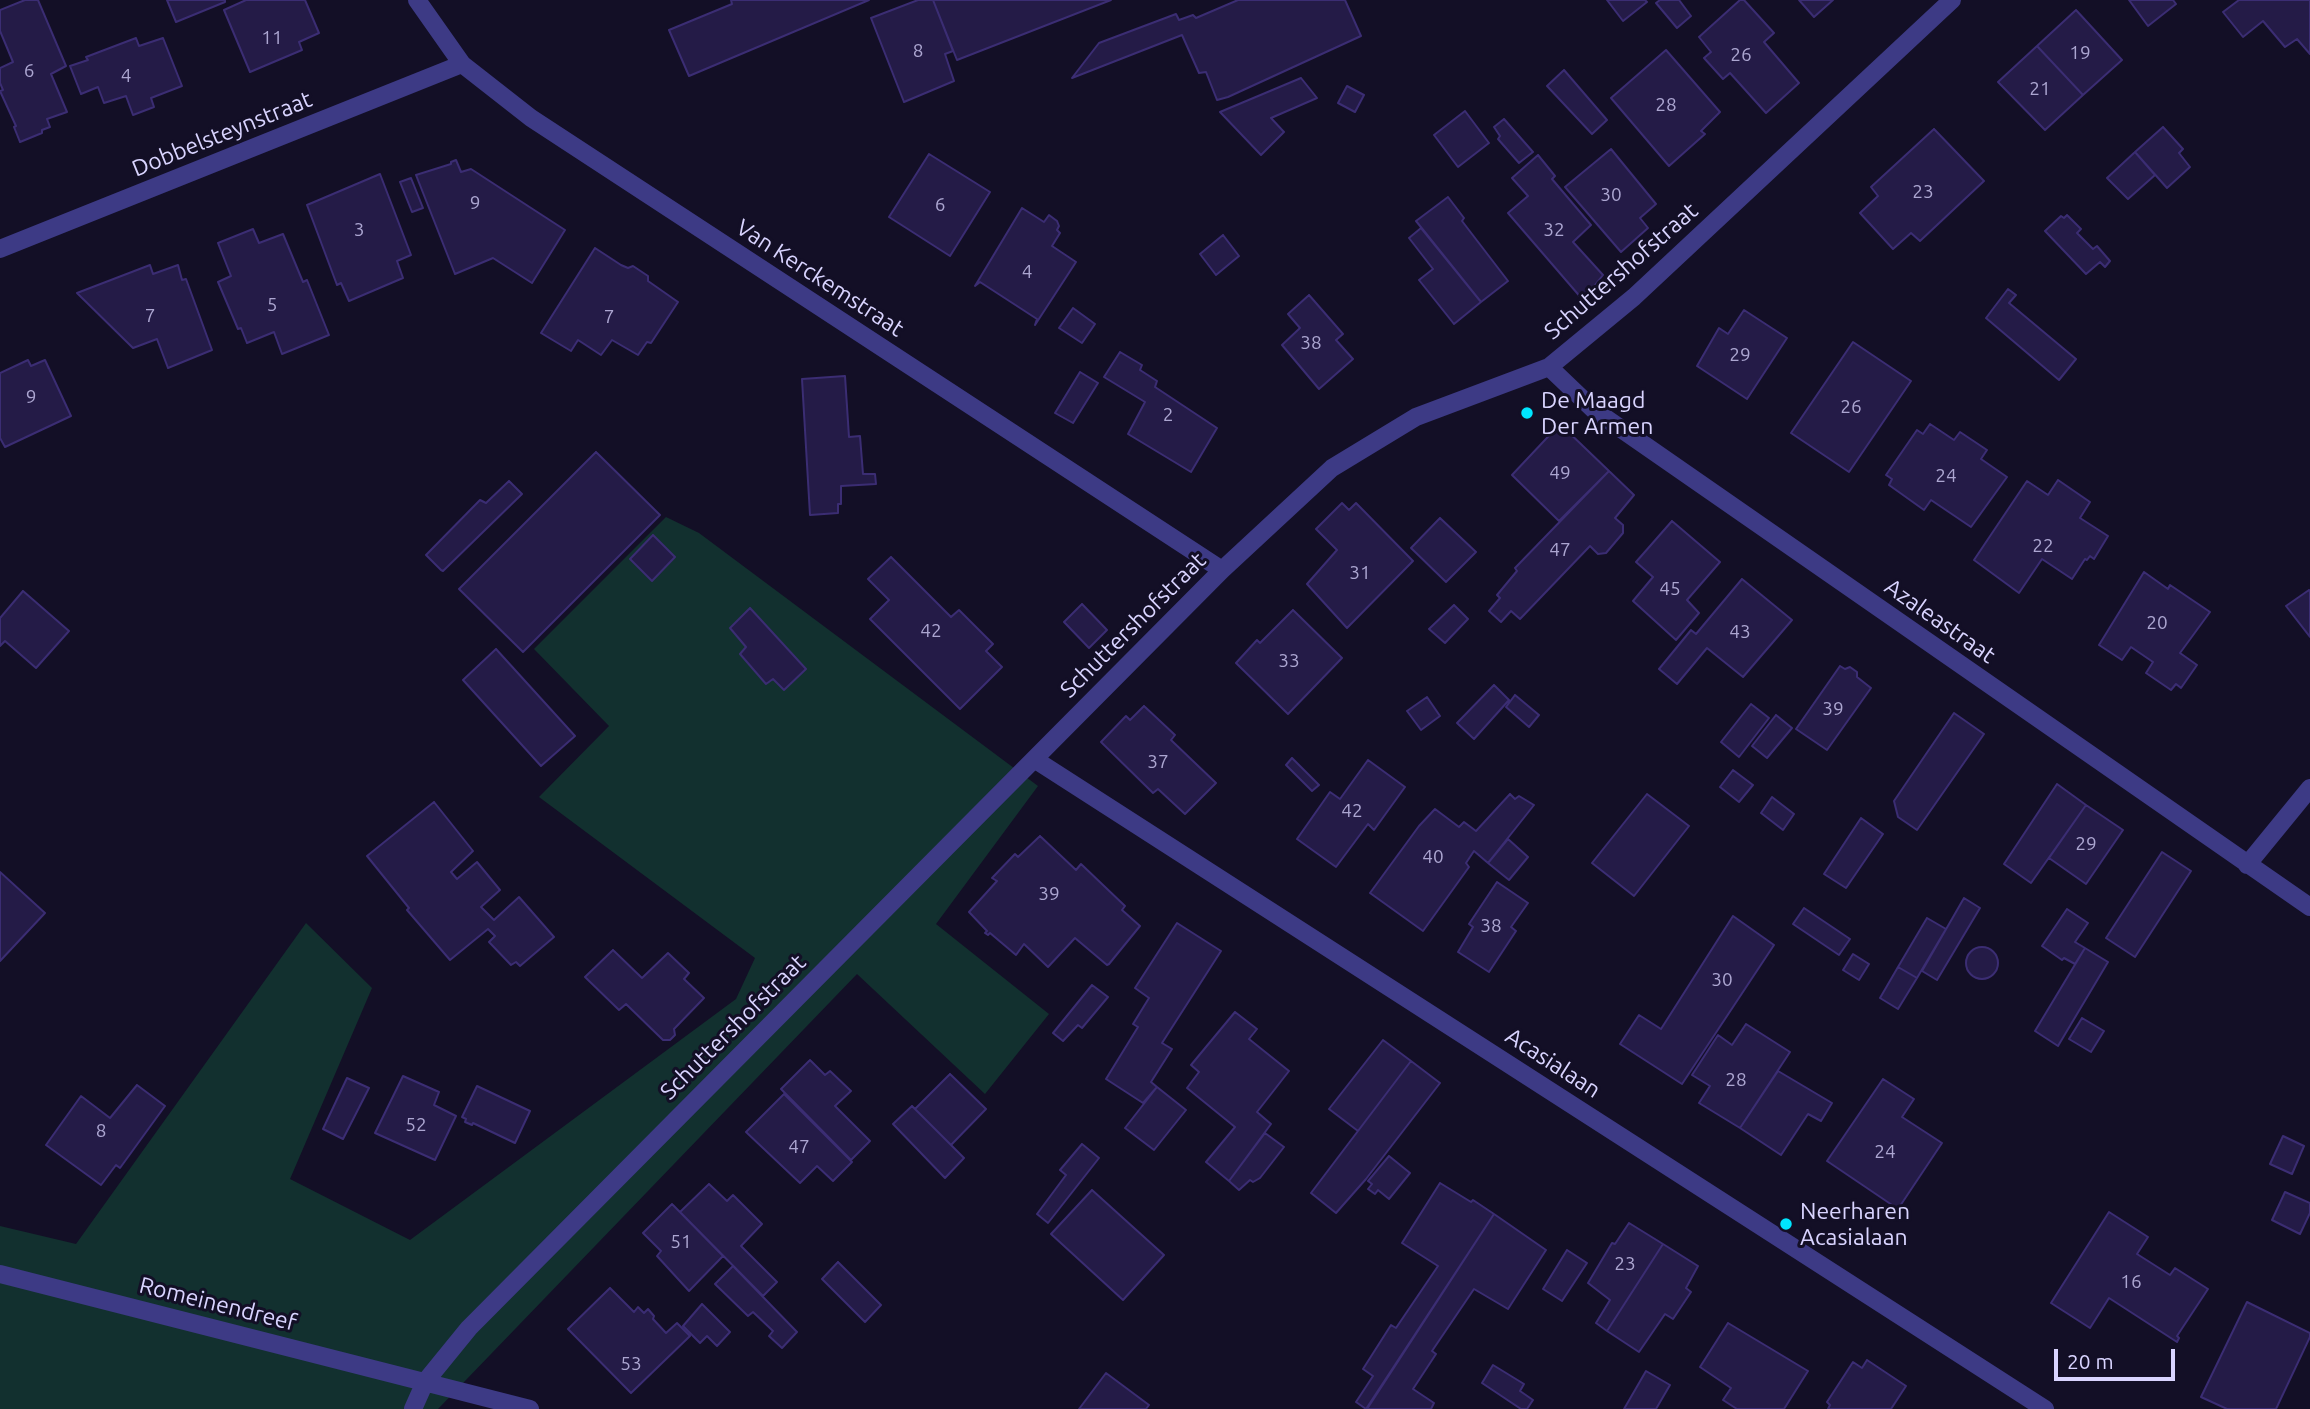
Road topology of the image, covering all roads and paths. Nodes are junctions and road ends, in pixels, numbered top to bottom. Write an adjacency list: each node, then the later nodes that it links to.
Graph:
1 (416, 0): 3 (street, Van Kerckemstraat)
2 (1952, 0): 5 (street, Schuttershofstraat)
3 (462, 64): 4 (street, Dobbelsteynstraat); 6 (street, Van Kerckemstraat)
4 (0, 249)
5 (1549, 367): 6 (street, Schuttershofstraat); 9 (street, Azaleastraat)
6 (1222, 570): 7 (street, Schuttershofstraat)
7 (1034, 759): 12 (street, Schuttershofstraat); 15 (street, Acasialaan)
8 (2310, 788): 9 (street)
9 (2247, 865): 10 (street, Azaleastraat)
10 (2310, 907)
11 (0, 1274): 12 (street, Romeinendreef)
12 (425, 1382): 13 (street, Schuttershofstraat); 14 (street, Romeinendreef)
13 (413, 1409)
14 (530, 1409)
15 (2045, 1409)

